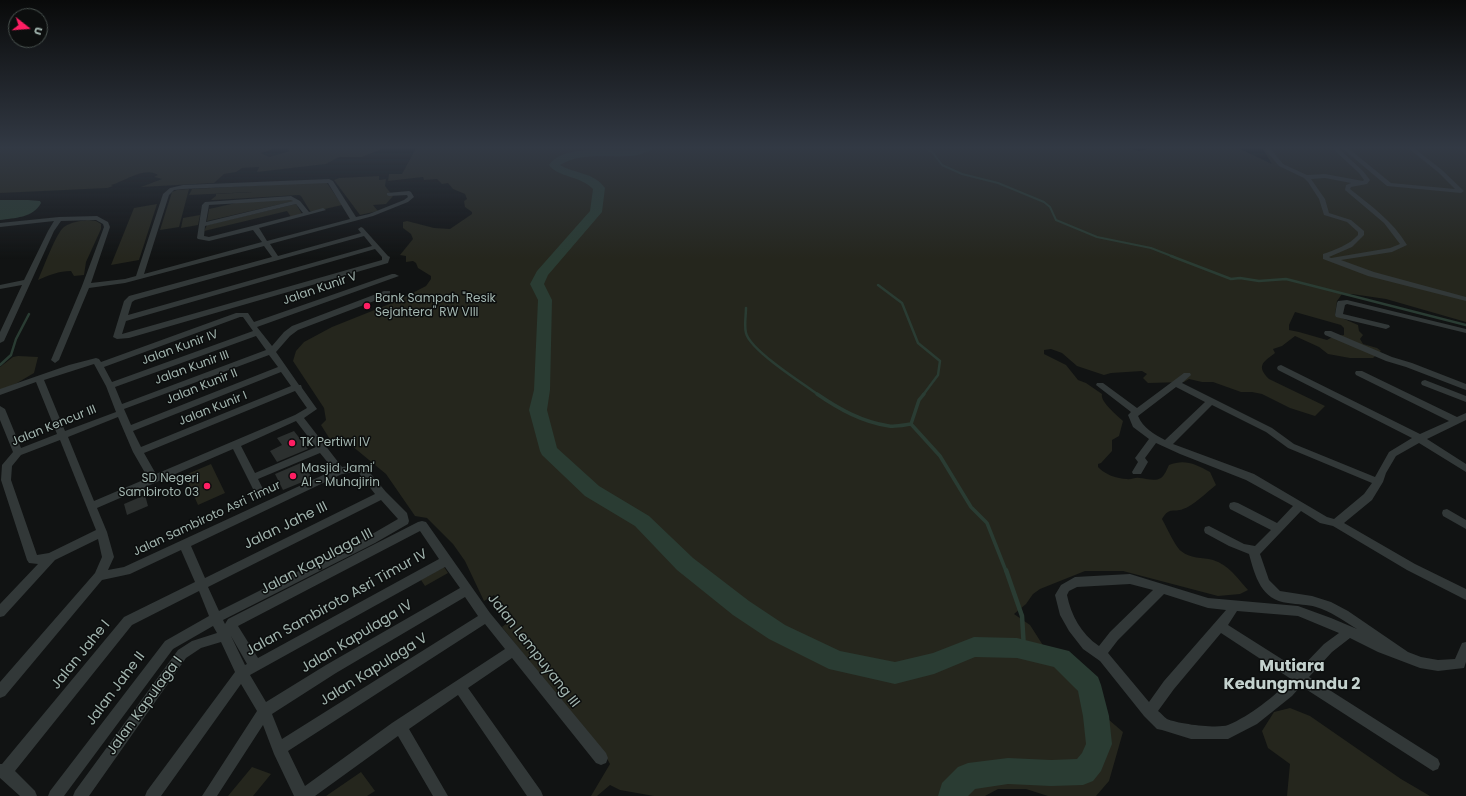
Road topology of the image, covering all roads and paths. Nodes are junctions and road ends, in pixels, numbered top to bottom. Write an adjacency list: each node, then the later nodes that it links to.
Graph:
1 (228, 185): 22 (street)
2 (333, 185): 13 (street)
3 (1313, 185): 21 (street)
4 (1351, 185): 21 (street)
5 (1391, 185): 6 (street)
6 (1455, 185)
7 (389, 194): 13 (street)
8 (298, 201): 10 (street); 14 (street); 14 (street)
9 (323, 210): 10 (street)
10 (307, 214): 16 (street)
11 (97, 218): 12 (street); 17 (street); 26 (street)
12 (59, 219): 15 (street); 17 (street)
13 (354, 219): 18 (street)
14 (202, 224): 16 (street)
15 (0, 225)
16 (255, 228): 18 (street)
17 (51, 231): 25 (street)
18 (265, 243): 20 (street); 22 (street)
19 (376, 247): 20 (street); 24 (street); 24 (street)
20 (276, 258): 30 (street)
21 (1331, 260): 29 (street)
22 (140, 276): 26 (street)
23 (395, 276): 32 (street, Jalan Kunir V)
24 (289, 280): 30 (street); 30 (street)
25 (28, 282): 27 (street); 35 (street)
26 (86, 286): 37 (street)
27 (0, 287)
28 (387, 293): 36 (street)
29 (1466, 299)
30 (123, 318)
31 (1386, 327): 33 (street)
32 (256, 328): 36 (street); 38 (street); 47 (street, Jalan Kunir IV)
33 (1466, 331)
34 (1328, 333): 49 (street)
35 (0, 341)
36 (272, 351): 39 (street); 54 (street, Jalan Kunir III)
37 (55, 360)
38 (97, 363): 43 (street); 47 (street)
39 (283, 368): 48 (street); 59 (street, Jalan Kunir II)
40 (1281, 368): 61 (street)
41 (1359, 373): 58 (street)
42 (1187, 375): 44 (street)
43 (39, 378): 50 (street); 60 (street)
44 (1175, 383): 52 (street); 55 (street)
45 (1425, 383): 51 (street)
46 (1100, 385): 55 (street)
47 (110, 386): 54 (street)
48 (298, 387): 57 (street); 66 (street, Jalan Kunir I)
49 (1466, 387)
50 (0, 392)
51 (1466, 399)
52 (1211, 401): 64 (street); 73 (street)
53 (0, 409): 67 (street)
54 (120, 410): 59 (street); 60 (street, Jalan Kencur III)
55 (1137, 412): 62 (street)
56 (1466, 416): 58 (street)
57 (298, 417): 63 (street); 65 (street)
58 (1456, 420): 61 (street)
59 (129, 429): 66 (street)
60 (62, 436): 67 (street, Jalan Kencur III); 76 (street)
61 (1419, 438): 68 (street); 73 (street)
62 (1155, 439): 64 (street); 70 (street)
63 (235, 444): 71 (street); 72 (street)
64 (1166, 445): 78 (street)
65 (322, 448): 69 (street); 72 (street)
66 (138, 452): 71 (street)
67 (18, 453): 87 (street, Jalan Kencur III)
68 (1466, 469)
69 (340, 471): 75 (street, Jalan Sambiroto Asri Timur); 85 (street, Jalan Sambiroto Asri Timur)
70 (1137, 472)
71 (154, 478): 76 (street)
72 (252, 478): 74 (street)
73 (1378, 482): 80 (street)
74 (260, 493)
75 (382, 495): 90 (street, Jalan Jahe III); 97 (street, Jalan Jahe II)
76 (92, 506): 84 (street)
77 (1234, 506): 82 (street)
78 (1299, 506): 80 (street); 82 (street)
79 (1447, 513): 81 (street)
80 (1336, 523): 93 (street)
81 (1466, 525)
82 (1277, 528): 86 (street)
83 (1209, 530): 86 (street)
84 (102, 532): 87 (street, Jalan Kencur III); 89 (street)
85 (184, 543): 89 (street, Jalan Sambiroto Asri Timur); 90 (street)
86 (1254, 551): 104 (street)
87 (51, 557): 95 (street)
88 (447, 560): 92 (street, Jalan Lempuyang III); 105 (street, Jalan Sambiroto Asri Timur IV); 105 (street, Jalan Kapulaga III)
89 (99, 576): 109 (street)
90 (202, 584): 97 (street); 116 (street, Jalan Jahe I)
91 (1162, 588): 94 (street); 103 (street); 103 (street)
92 (467, 590): 96 (street, Jalan Lempuyang III); 110 (street, Jalan Kapulaga IV)
93 (1466, 595)
94 (1233, 607): 98 (street); 99 (street)
95 (0, 612)
96 (486, 617): 102 (street, Jalan Lempuyang III); 113 (street, Jalan Kapulaga V)
97 (216, 618): 100 (street); 118 (street, Jalan Jahe II)
98 (1220, 626): 107 (street); 111 (street)
99 (1349, 632): 104 (street); 107 (street)
100 (225, 636): 106 (street); 119 (street, Jalan Kapulaga I)
101 (1466, 647): 104 (street)
102 (512, 651): 108 (street); 114 (street, Jalan Lempuyang III)
103 (1100, 654): 111 (street)
104 (1400, 654)
105 (255, 665): 106 (street, Jalan Sambiroto Asri Timur IV)
106 (242, 673): 110 (street); 120 (street)
107 (1299, 677): 111 (street); 115 (street)
108 (460, 687): 112 (street); 124 (street)
109 (0, 692)
110 (264, 711): 113 (street); 121 (street)
111 (1150, 712)
112 (400, 727): 122 (street); 123 (street)
113 (279, 749): 122 (street)
114 (601, 758)
115 (1433, 764)
116 (2, 772): 117 (street)
117 (30, 796)
118 (55, 796)
119 (80, 796)
120 (152, 796)
121 (209, 796)
122 (302, 796)
123 (441, 796)
124 (536, 796)

